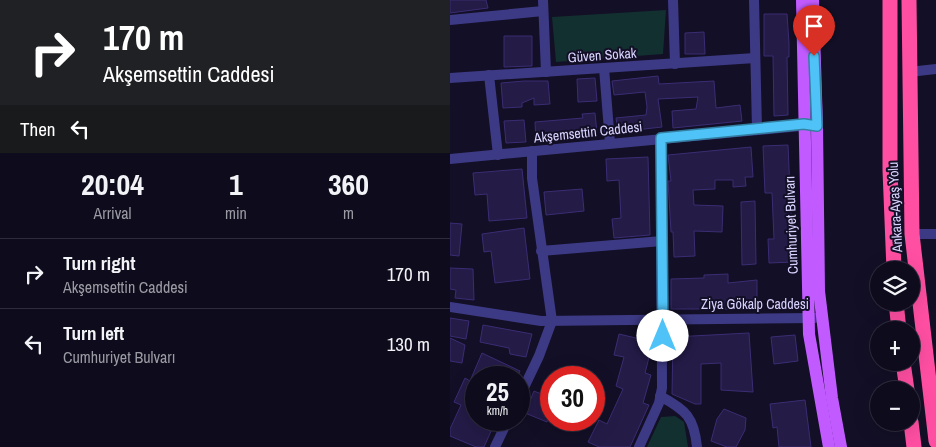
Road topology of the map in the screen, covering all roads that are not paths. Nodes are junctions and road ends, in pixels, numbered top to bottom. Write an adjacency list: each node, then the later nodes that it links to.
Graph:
1 (673, 0): 10 (street)
2 (754, 0): 9 (street)
3 (802, 0): 17 (main road, Cumhuriyet Bulvarı)
4 (813, 0): 18 (main road, Cumhuriyet Bulvarı)
5 (890, 0): 29 (highway, Ankara-Ayaş Yolu)
6 (909, 0): 14 (highway, Ankara-Ayaş Yolu)
7 (543, 5): 8 (street); 13 (street)
8 (450, 20)
9 (755, 58): 10 (street, Güven Sokak); 19 (street)
10 (675, 64): 11 (street, Güven Sokak)
11 (604, 68): 13 (street, Güven Sokak); 21 (street)
12 (936, 70): 14 (street)
13 (546, 72): 15 (street, Güven Sokak)
14 (909, 72): 25 (highway, Ankara-Ayaş Yolu)
15 (489, 75): 16 (street, Güven Sokak); 23 (street)
16 (450, 78)
17 (804, 124): 18 (street, Akşemsettin Caddesi); 19 (street, Akşemsettin Caddesi); 31 (main road, Cumhuriyet Bulvarı)
18 (817, 126): 31 (main road, Cumhuriyet Bulvarı)
19 (757, 129): 20 (street, Akşemsettin Caddesi)
20 (661, 138): 21 (street, Akşemsettin Caddesi); 27 (street)
21 (610, 143): 22 (street, Akşemsettin Caddesi)
22 (532, 151): 23 (street, Akşemsettin Caddesi); 28 (street)
23 (498, 155): 24 (street, Akşemsettin Caddesi)
24 (450, 159)
25 (912, 234): 26 (street); 38 (highway, Ankara-Ayaş Yolu)
26 (936, 234)
27 (662, 240): 28 (street); 32 (street)
28 (541, 251): 33 (street)
29 (894, 261)
30 (450, 307): 33 (street, Ziya Gökalp Caddesi)
31 (815, 318): 32 (street, Ziya Gökalp Caddesi); 42 (main road, Cumhuriyet Bulvarı); 43 (main road, Cumhuriyet Bulvarı)
32 (663, 319): 33 (street, Ziya Gökalp Caddesi); 35 (street)
33 (552, 321): 34 (street)
34 (530, 375)
35 (660, 396): 40 (street); 41 (street)
36 (503, 431): 39 (street)
37 (912, 431): 44 (highway)
38 (936, 441)
39 (495, 447)
40 (639, 447)
41 (697, 447)
42 (829, 447)
43 (841, 447)
44 (914, 447)

